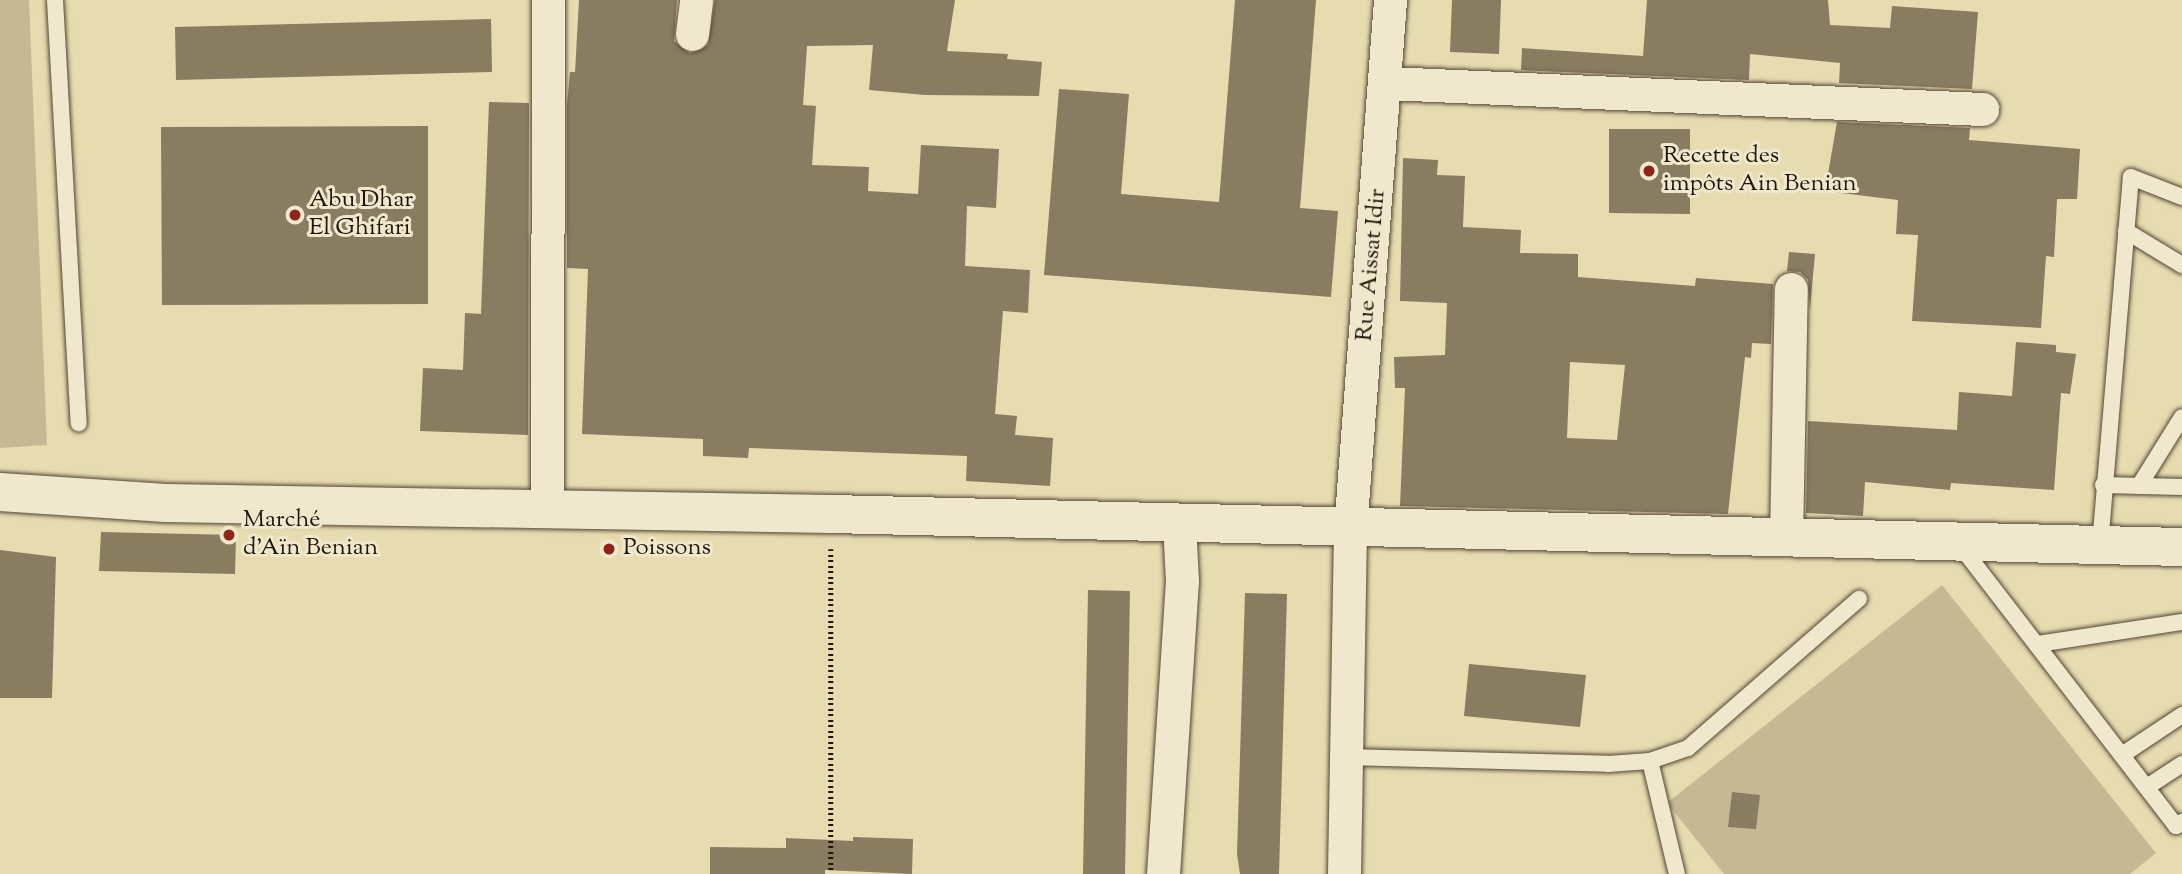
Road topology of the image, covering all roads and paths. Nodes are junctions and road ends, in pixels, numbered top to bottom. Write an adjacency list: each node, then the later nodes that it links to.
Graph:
1 (55, 0): 13 (lane)
2 (548, 0): 18 (street)
3 (696, 0): 5 (street)
4 (1390, 0): 6 (street, Rue Aissat Idir)
5 (692, 34)
6 (1387, 83): 7 (street); 21 (street, Rue Aissat Idir)
7 (1982, 109)
8 (2182, 197): 9 (lane)
9 (2126, 231): 10 (lane); 14 (lane)
10 (2182, 265)
11 (1791, 289): 22 (street)
12 (2182, 417): 15 (lane)
13 (79, 423)
14 (2103, 485): 15 (lane); 24 (lane)
15 (2139, 486): 16 (lane)
16 (2182, 487)
17 (0, 492): 18 (street)
18 (547, 508): 19 (street)
19 (831, 513): 20 (street); 36 (path)
20 (1179, 523): 21 (street); 37 (street)
21 (1350, 530): 22 (street); 31 (street, Rue Aissat Idir)
22 (1786, 539): 23 (street)
23 (1958, 542): 24 (street); 28 (lane)
24 (2100, 545): 25 (street)
25 (2182, 548)
26 (1859, 599): 32 (lane)
27 (2182, 622): 28 (lane)
28 (2038, 644): 30 (lane)
29 (2182, 715): 30 (lane)
30 (2122, 755): 34 (lane)
31 (1346, 757): 32 (lane); 38 (street, Rue Aissat Idir)
32 (1650, 761): 39 (lane)
33 (2182, 764): 34 (lane)
34 (2147, 787): 35 (lane)
35 (2182, 822)
36 (831, 874)
37 (1163, 874)
38 (1344, 874)
39 (1676, 874)

